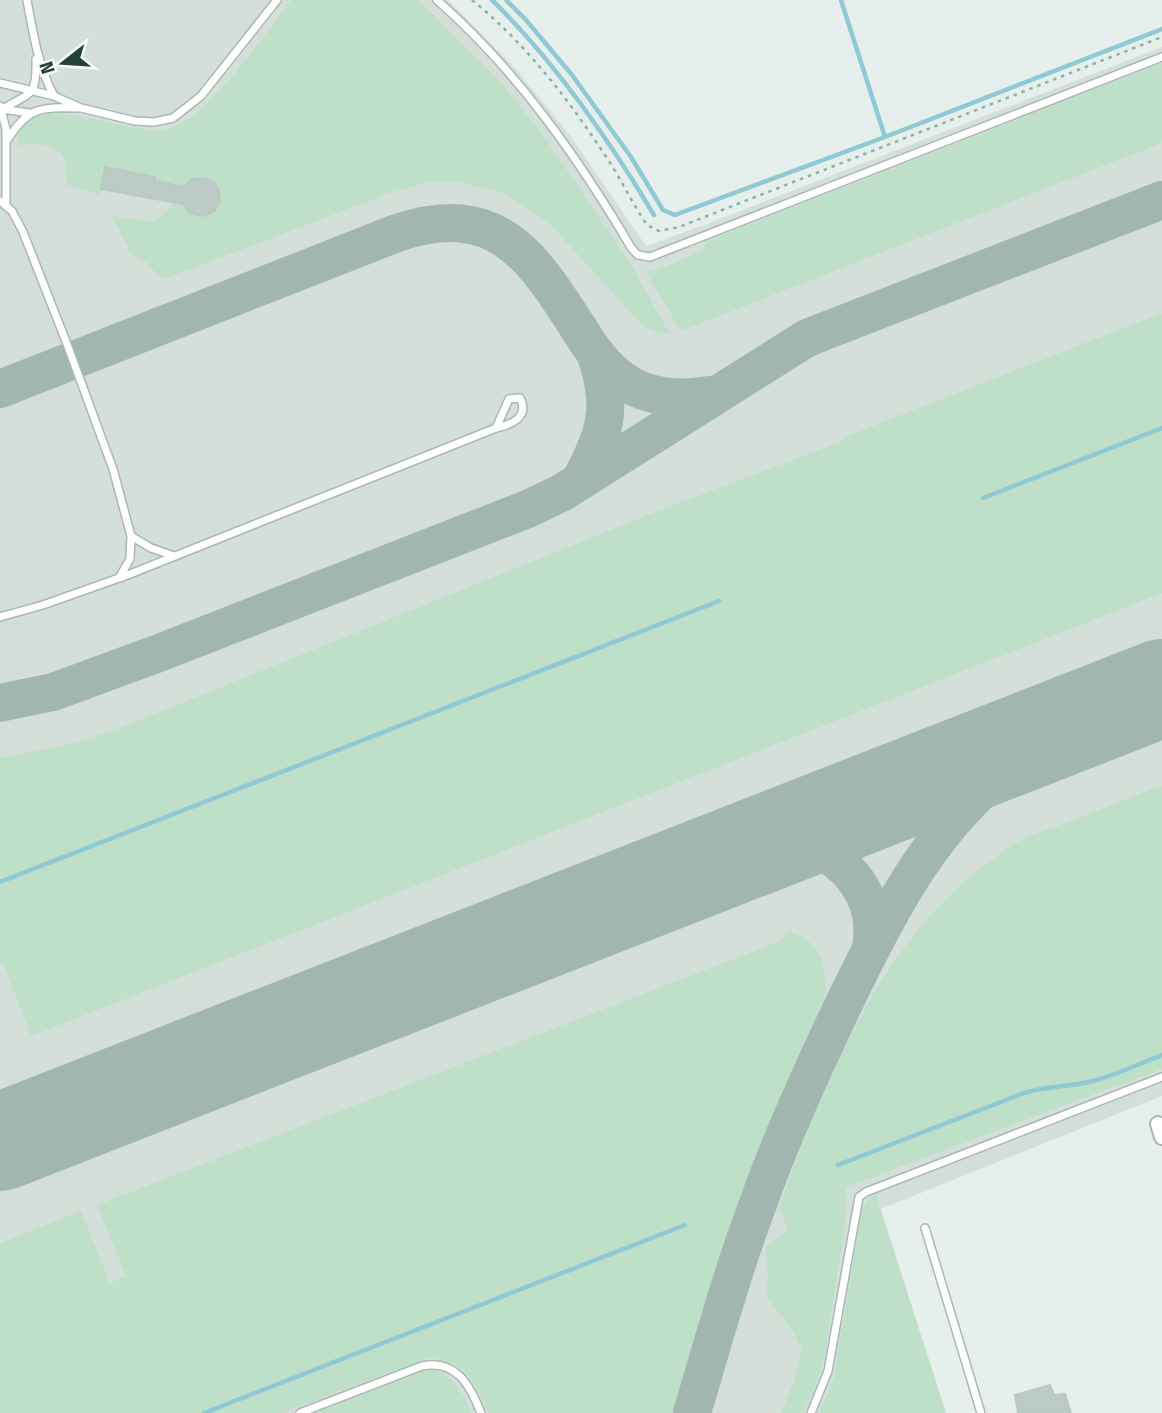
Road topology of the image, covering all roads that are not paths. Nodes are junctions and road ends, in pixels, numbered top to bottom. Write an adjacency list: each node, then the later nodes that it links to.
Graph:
1 (27, 0): 4 (lane)
2 (277, 0): 10 (lane)
3 (437, 0): 5 (lane)
4 (36, 50): 7 (lane); 8 (lane)
5 (1162, 57)
6 (0, 83): 7 (lane)
7 (32, 92): 8 (lane); 9 (lane)
8 (54, 96): 10 (lane)
9 (1, 108): 11 (lane); 12 (lane)
10 (81, 108): 11 (lane)
11 (29, 113): 12 (lane)
12 (7, 141): 13 (lane)
13 (3, 203): 15 (lane)
14 (496, 428): 14 (lane); 16 (lane)
15 (131, 536): 16 (lane); 17 (lane)
16 (174, 556): 17 (lane)
17 (119, 578): 18 (lane)
18 (0, 617)
19 (1162, 1077): 23 (lane)
20 (925, 1228): 24 (lane)
21 (300, 1413): 22 (lane)
22 (481, 1413)
23 (811, 1413)
24 (981, 1413)

